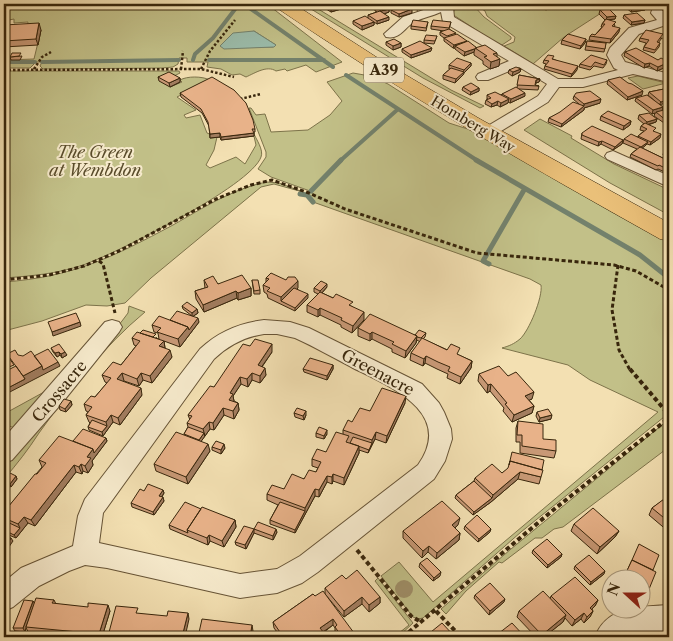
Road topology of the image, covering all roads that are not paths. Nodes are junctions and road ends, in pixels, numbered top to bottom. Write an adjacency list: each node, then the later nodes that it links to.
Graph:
1 (283, 4): 10 (main road, Homberg Way / A39)
2 (448, 10): 4 (street); 5 (street)
3 (658, 13): 6 (street)
4 (391, 34)
5 (520, 62): 7 (street); 9 (street)
6 (622, 70): 8 (street); 9 (street)
7 (483, 78)
8 (669, 78)
9 (555, 83): 10 (street)
10 (487, 133): 13 (main road, Homberg Way / A39)
11 (613, 156): 12 (street)
12 (669, 182)
13 (669, 233)
14 (112, 327): 15 (street, Crossacre)
15 (4, 453)
16 (85, 553): 16 (street, Greenacre); 17 (street)
17 (4, 598)
18 (669, 618): 19 (street)
19 (609, 637)

